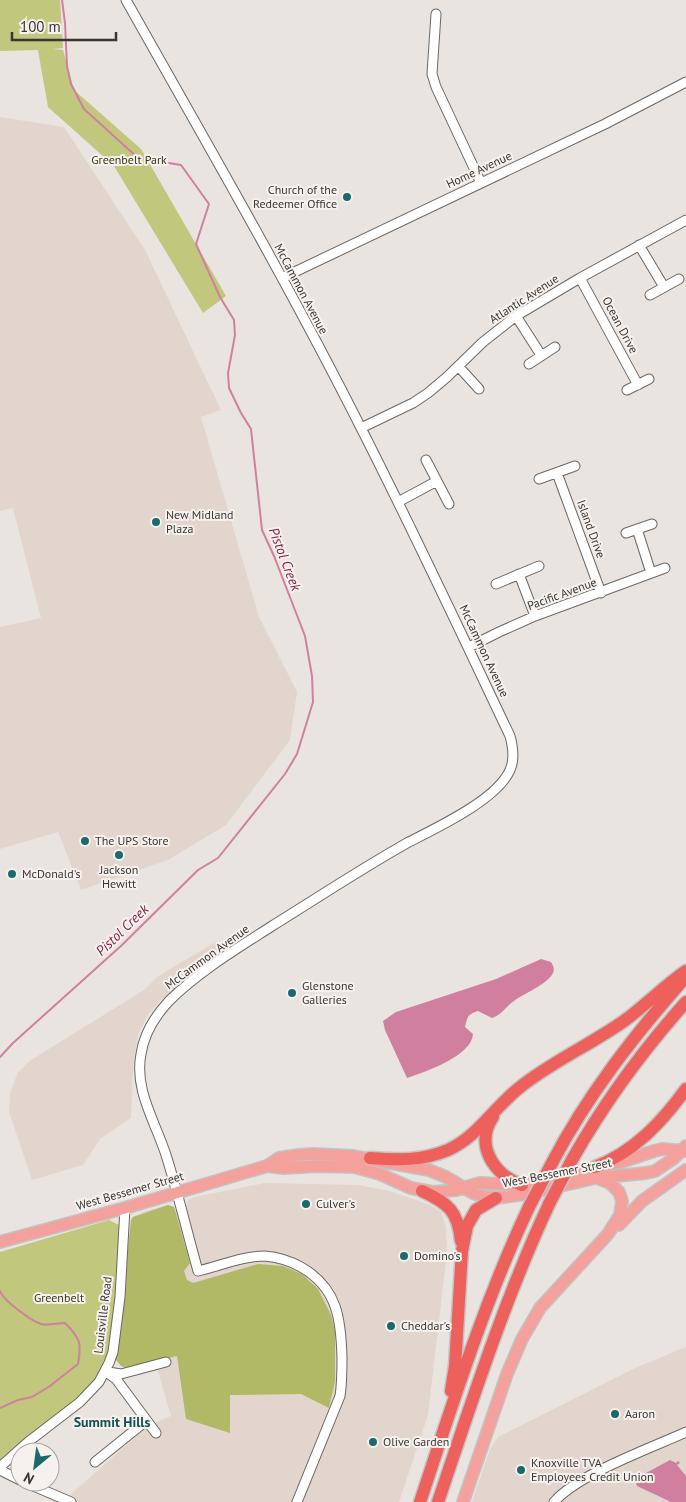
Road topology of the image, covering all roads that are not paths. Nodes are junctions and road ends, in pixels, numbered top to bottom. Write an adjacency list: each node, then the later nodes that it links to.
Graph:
1 (126, 0): 7 (street, McCammon Avenue)
2 (436, 14): 4 (street)
3 (686, 82): 4 (street, Home Avenue)
4 (481, 183): 7 (street, Home Avenue)
5 (686, 220): 6 (street, Atlantic Avenue)
6 (639, 245): 8 (street, Atlantic Avenue); 10 (street)
7 (282, 278): 21 (street, McCammon Avenue)
8 (580, 278): 12 (street, Atlantic Avenue); 18 (street, Ocean Drive)
9 (679, 279): 10 (street)
10 (664, 287): 11 (street)
11 (650, 295)
12 (516, 316): 14 (street); 16 (street, Atlantic Avenue)
13 (555, 347): 14 (street)
14 (542, 355): 15 (street)
15 (529, 364)
16 (458, 366): 19 (street); 21 (street, Atlantic Avenue)
17 (649, 379): 18 (street)
18 (638, 385): 20 (street)
19 (479, 390)
20 (627, 390)
21 (361, 428): 27 (street, McCammon Avenue)
22 (426, 460): 25 (street)
23 (575, 466): 24 (street)
24 (557, 472): 26 (street); 37 (street, Island Drive)
25 (437, 480): 27 (street); 28 (street)
26 (539, 480)
27 (398, 502): 39 (street, McCammon Avenue)
28 (449, 504)
29 (652, 524): 30 (street)
30 (637, 529): 31 (street); 34 (street)
31 (626, 533)
32 (539, 566): 35 (street)
33 (665, 568): 34 (street, Pacific Avenue)
34 (651, 573): 37 (street, Pacific Avenue)
35 (519, 574): 36 (street); 38 (street)
36 (496, 584)
37 (601, 593): 38 (street, Pacific Avenue)
38 (535, 616): 39 (street, Pacific Avenue)
39 (469, 647): 53 (street, McCammon Avenue)
40 (686, 971): 44 (highway)
41 (686, 976): 62 (highway, bridge)
42 (686, 1002): 71 (highway, bridge)
43 (686, 1089): 49 (highway)
44 (502, 1103): 46 (highway); 50 (highway)
45 (684, 1149): 49 (main road, West Bessemer Street); 49 (main road, West Bessemer Street)
46 (370, 1158): 47 (main road, West Bessemer Street); 51 (main road, West Bessemer Street)
47 (267, 1166): 52 (main road, West Bessemer Street); 53 (main road, West Bessemer Street)
48 (686, 1170): 56 (main road)
49 (595, 1173): 50 (main road, West Bessemer Street); 54 (main road, West Bessemer Street); 56 (main road)
50 (522, 1185): 51 (main road, West Bessemer Street)
51 (462, 1188): 52 (main road, West Bessemer Street); 54 (main road, West Bessemer Street)
52 (422, 1191): 58 (highway)
53 (176, 1192): 55 (main road, West Bessemer Street); 69 (street, McCammon Avenue)
54 (496, 1198): 58 (highway)
55 (125, 1208): 57 (main road, West Bessemer Street); 60 (street, Louisville Road)
56 (608, 1234): 72 (main road)
57 (4, 1241)
58 (462, 1251): 62 (highway)
59 (166, 1362): 60 (street)
60 (105, 1371): 61 (street); 66 (street, Louisville Road)
61 (146, 1421): 64 (street); 65 (street)
62 (446, 1426): 70 (highway)
63 (686, 1432): 73 (street)
64 (156, 1434)
65 (95, 1462)
66 (0, 1468)
67 (48, 1492): 68 (street)
68 (71, 1502)
69 (297, 1502)
70 (420, 1502)
71 (438, 1502)
72 (463, 1502)
73 (554, 1502)

